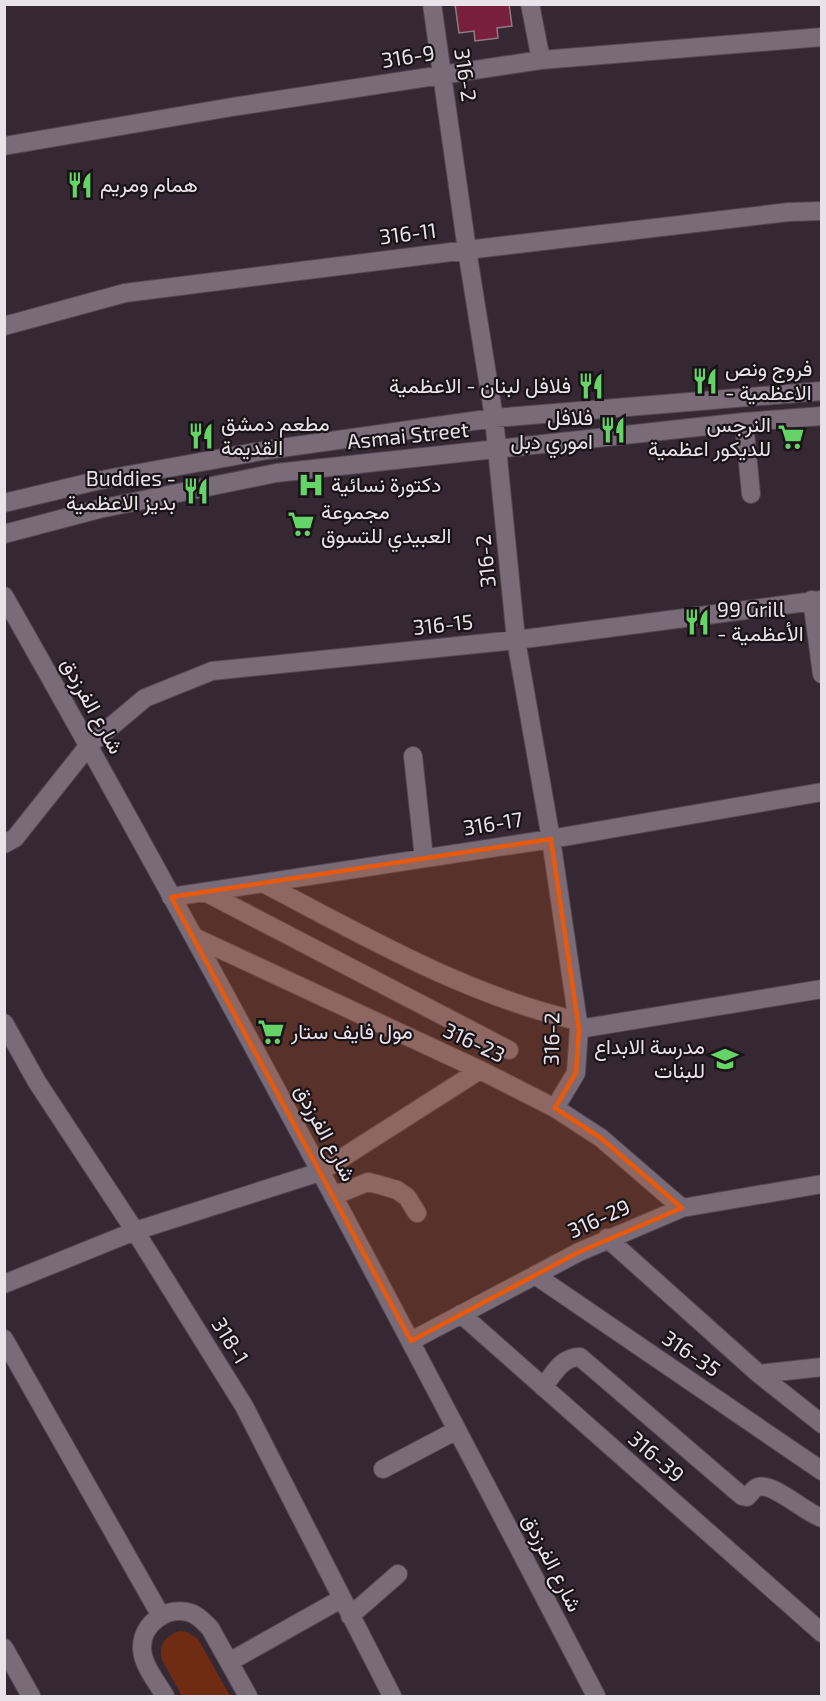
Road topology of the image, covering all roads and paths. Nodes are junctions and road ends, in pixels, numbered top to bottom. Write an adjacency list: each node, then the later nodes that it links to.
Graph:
1 (432, 4): 5 (street, 316-2)
2 (530, 4): 4 (street)
3 (822, 37): 4 (street, 316-9)
4 (540, 60): 5 (street, 316-9)
5 (442, 74): 6 (street, 316-9); 8 (street, 316-2)
6 (4, 146)
7 (822, 211): 8 (street, 316-11)
8 (467, 250): 9 (street, 316-11); 12 (street, 316-2)
9 (4, 326)
10 (822, 391): 12 (street, Asmai Street)
11 (822, 416): 13 (street, Asmai Street)
12 (494, 418): 14 (street, 316-2); 16 (street, Asmai Street)
13 (744, 422): 14 (street, Asmai Street); 15 (street)
14 (497, 448): 17 (street, Asmai Street); 20 (street, 316-2)
15 (751, 494)
16 (4, 503)
17 (4, 534)
18 (4, 596): 22 (street, شارع الفرزدق)
19 (817, 600): 20 (street, 316-15); 21 (street)
20 (516, 640): 22 (street, 316-15); 25 (street, 316-2)
21 (822, 674)
22 (89, 745): 26 (street, 316-15); 30 (street, شارع الفرزدق)
23 (413, 756): 27 (street)
24 (822, 792): 25 (street, 316-17)
25 (550, 839): 27 (street, 316-17); 34 (street, 316-2)
26 (4, 844)
27 (424, 858): 28 (street, 316-17)
28 (263, 883): 29 (street, 316-17); 34 (street)
29 (205, 892): 30 (street, 316-17); 35 (street)
30 (171, 897): 31 (street, شارع الفرزدق)
31 (194, 937): 36 (street, 316-23); 38 (street, شارع الفرزدق)
32 (822, 989): 34 (street)
33 (4, 1023): 43 (street, 318-1)
34 (578, 1025): 37 (street, 316-2)
35 (509, 1050)
36 (480, 1070): 37 (street, 316-23); 38 (street)
37 (555, 1108): 41 (street, 316-23)
38 (320, 1172): 40 (street, شارع الفرزدق); 43 (street)
39 (822, 1184): 41 (street, 316-29)
40 (333, 1196): 42 (street); 49 (street, شارع الفرزدق)
41 (682, 1208): 44 (street, 316-29)
42 (417, 1213)
43 (135, 1231): 46 (street); 59 (street, 318-1)
44 (607, 1238): 45 (street, 316-29); 51 (street)
45 (535, 1275): 47 (street, 316-29); 56 (street, 316-35)
46 (4, 1284)
47 (460, 1314): 49 (street, 316-29); 52 (street, 316-39)
48 (4, 1339): 60 (street)
49 (411, 1341): 54 (street, شارع الفرزدق)
50 (822, 1367): 51 (street)
51 (759, 1374): 53 (street)
52 (543, 1387): 57 (street); 62 (street, 316-39)
53 (822, 1424)
54 (457, 1430): 55 (street); 69 (street, شارع الفرزدق)
55 (383, 1469)
56 (822, 1471)
57 (822, 1518)
58 (398, 1574): 61 (street)
59 (341, 1599): 61 (street, 318-1); 64 (street)
60 (161, 1616): 64 (street); 66 (street)
61 (350, 1616): 68 (street, 318-1)
62 (822, 1633)
63 (4, 1648): 65 (street)
64 (229, 1662): 67 (street)
65 (31, 1696)
66 (165, 1696)
67 (248, 1696)
68 (392, 1696)
69 (596, 1696)

